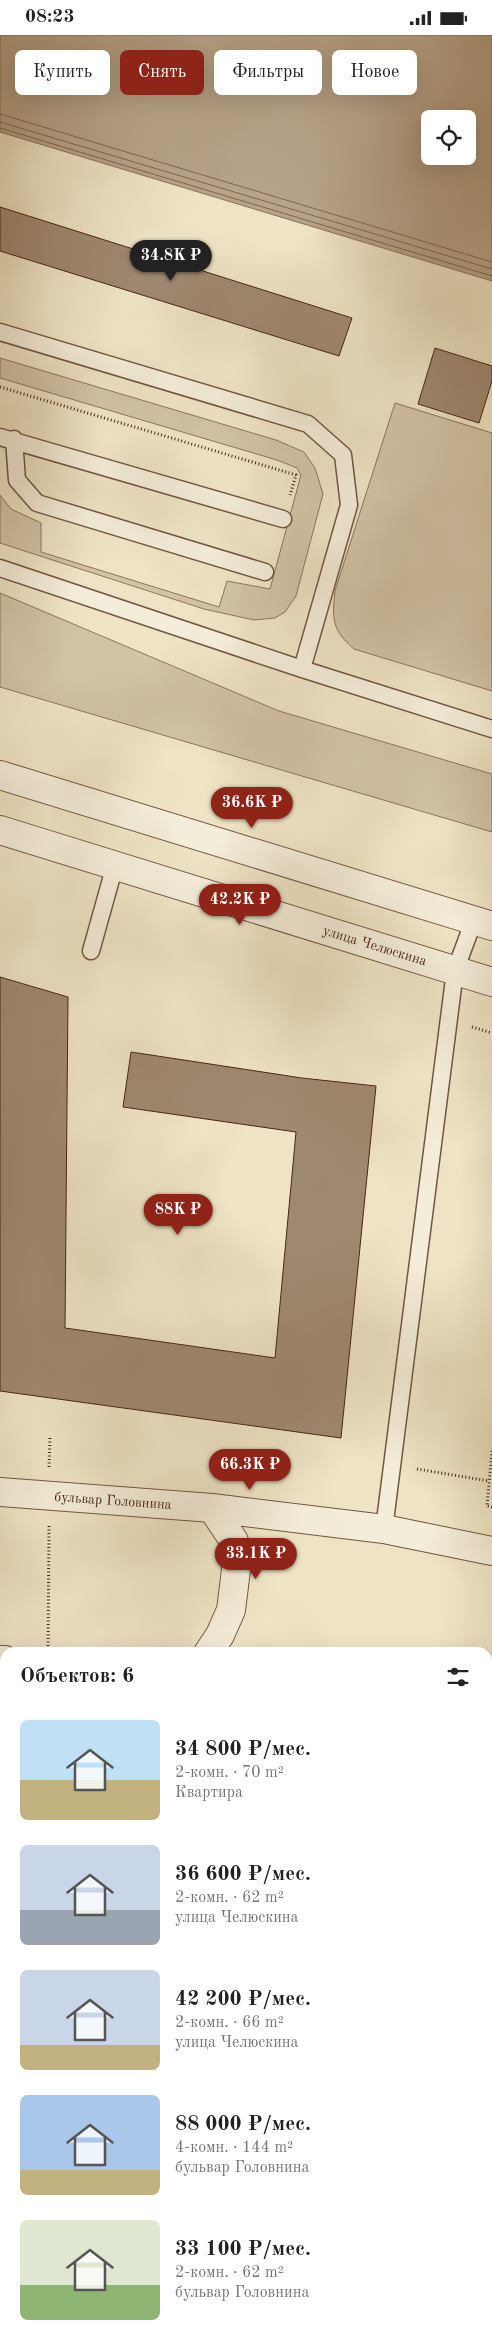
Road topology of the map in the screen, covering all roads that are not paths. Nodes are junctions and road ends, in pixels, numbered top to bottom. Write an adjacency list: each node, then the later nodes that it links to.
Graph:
1 (0, 331): 6 (lane)
2 (7, 438): 3 (lane); 5 (lane)
3 (283, 519)
4 (0, 568): 6 (lane)
5 (265, 572)
6 (302, 669): 7 (lane)
7 (492, 729)
8 (0, 775): 11 (street)
9 (0, 830): 10 (street, улица Челюскина)
10 (115, 865): 12 (lane); 13 (street, улица Челюскина)
11 (483, 923): 13 (lane)
12 (91, 951)
13 (455, 971): 14 (street, улица Челюскина); 17 (lane)
14 (492, 982)
15 (0, 1491): 16 (street, бульвар Головнина)
16 (212, 1508): 17 (street, бульвар Головнина); 19 (street)
17 (384, 1529): 18 (street, бульвар Головнина)
18 (492, 1551)
19 (212, 1647)

